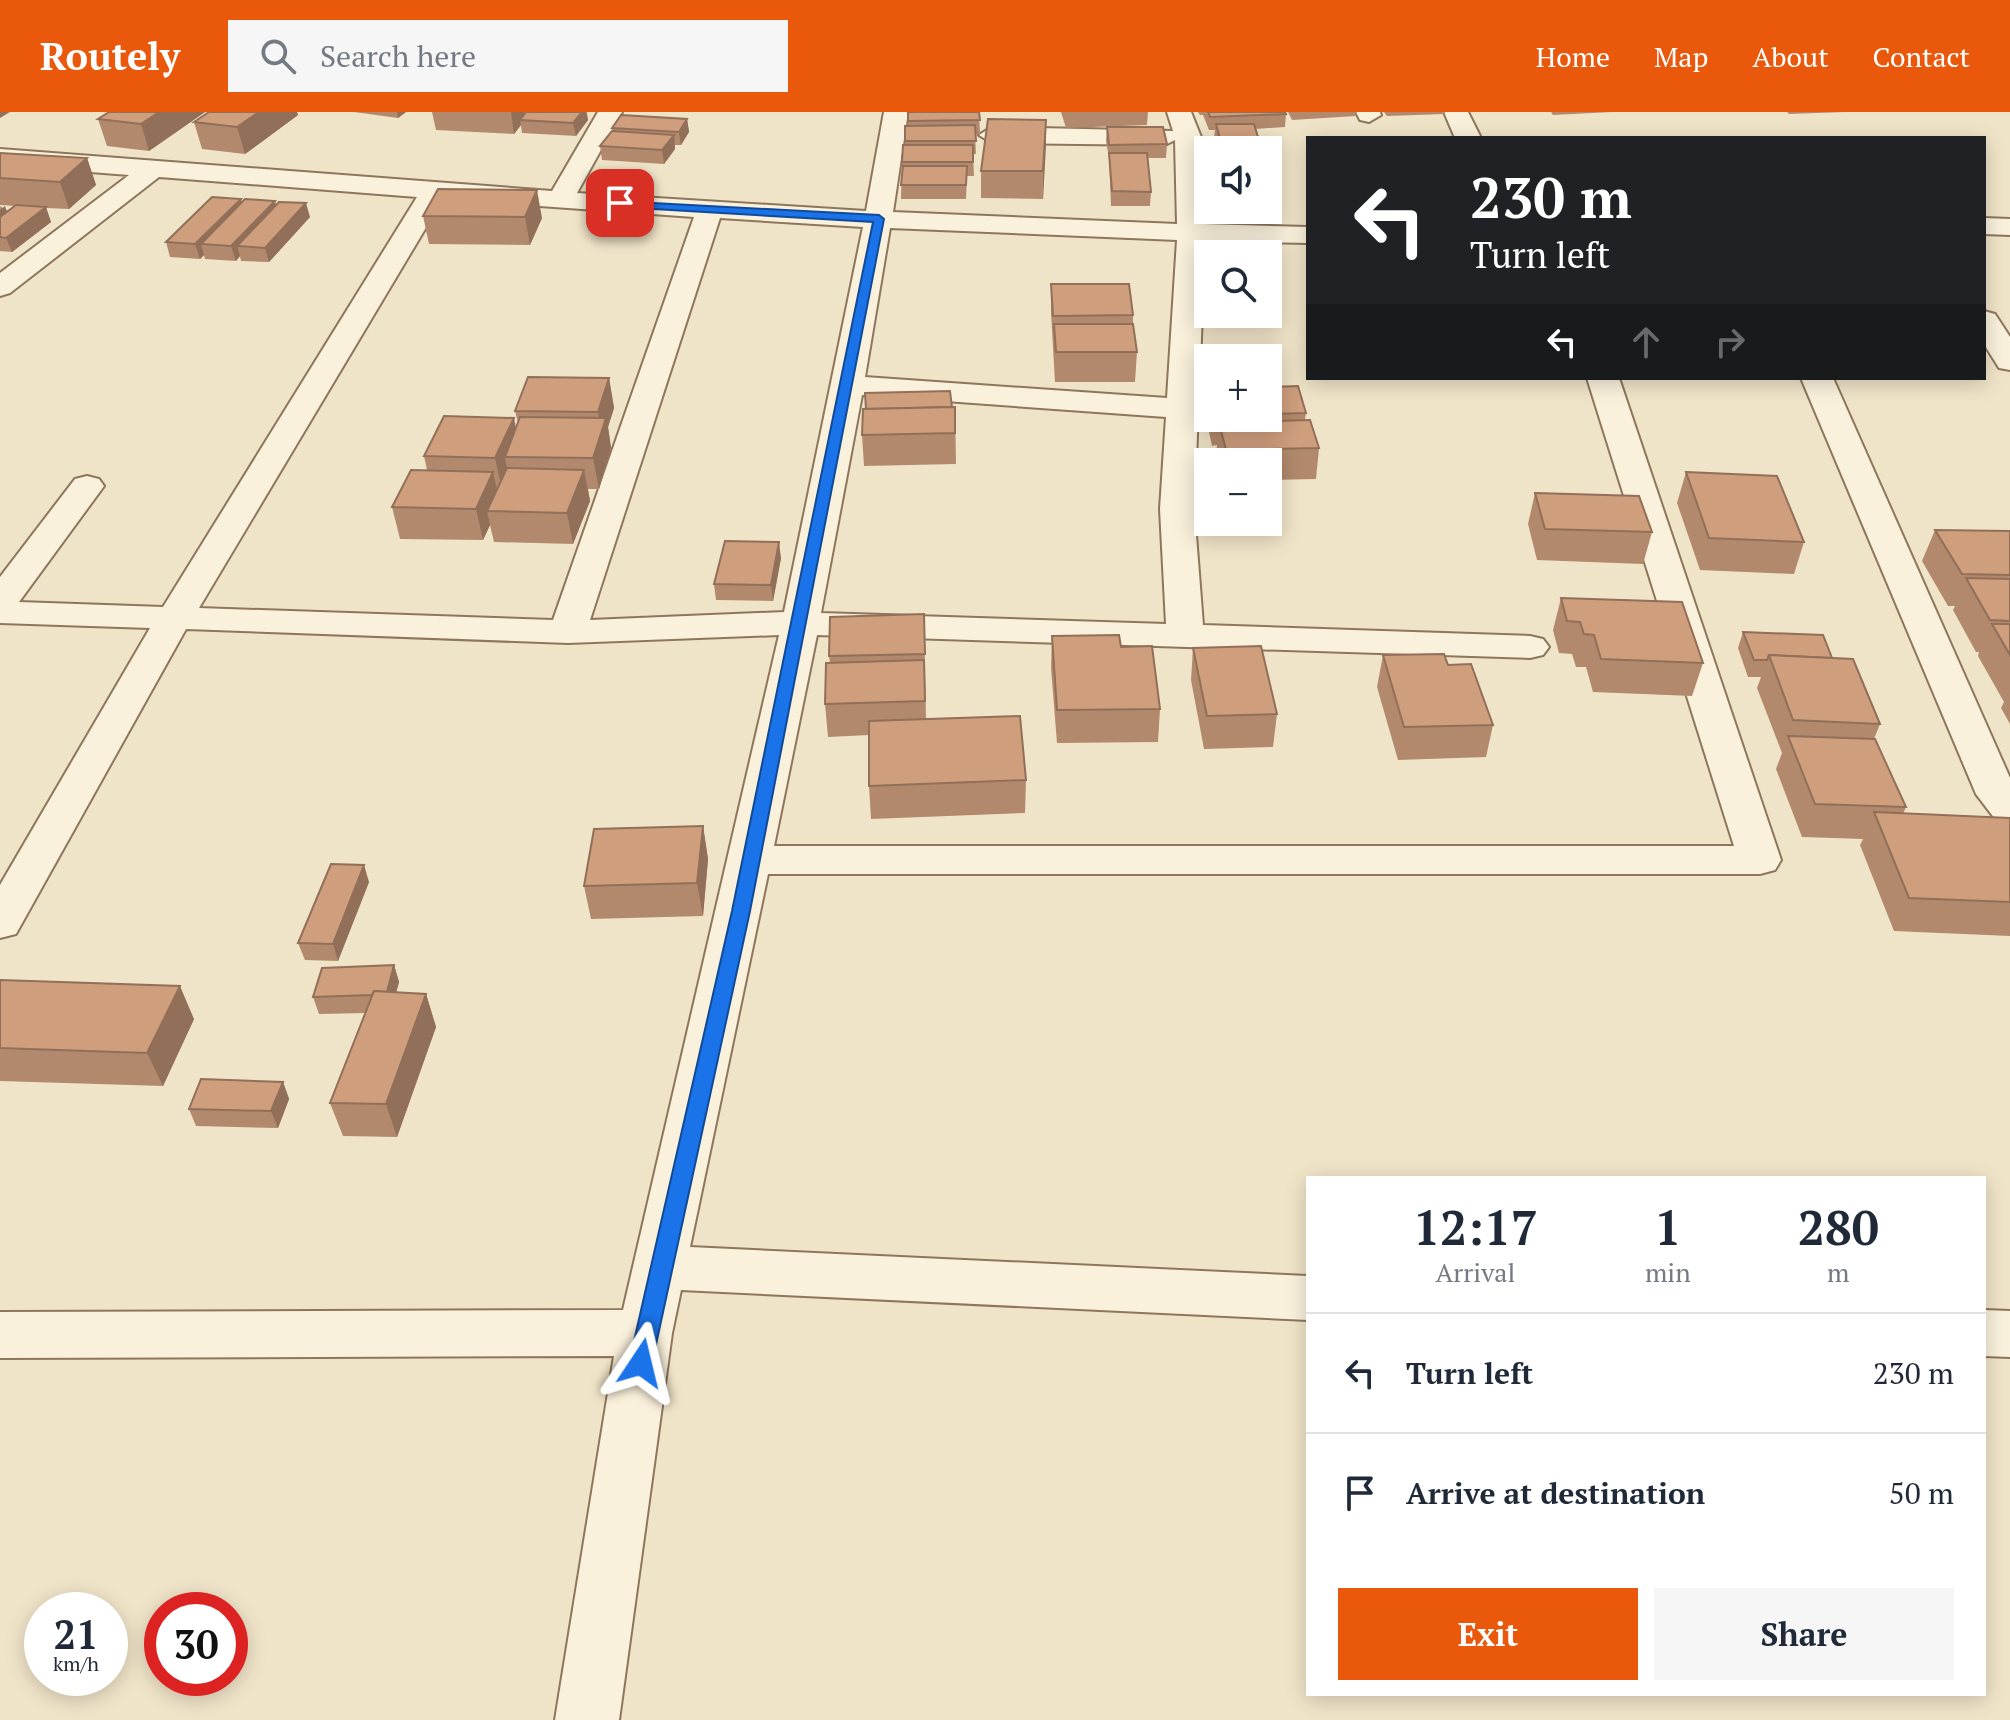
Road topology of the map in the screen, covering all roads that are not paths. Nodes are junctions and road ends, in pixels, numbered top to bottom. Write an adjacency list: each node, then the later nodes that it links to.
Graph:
1 (610, 112): 10 (street)
2 (896, 112): 12 (street)
3 (1456, 112): 6 (street)
4 (1183, 125): 5 (street); 15 (street)
5 (992, 135)
6 (1467, 136)
7 (0, 157): 8 (street)
8 (153, 169): 9 (street); 17 (street)
9 (435, 190): 10 (street); 27 (street)
10 (560, 200): 11 (street)
11 (710, 209): 12 (street); 29 (street)
12 (879, 219): 15 (street); 22 (street)
13 (1986, 226): 14 (street)
14 (2010, 227)
15 (1191, 234): 16 (street); 23 (street)
16 (1306, 235)
17 (0, 287)
18 (1986, 323): 19 (street)
19 (2010, 361)
20 (1604, 380): 33 (street)
21 (1818, 380): 32 (street)
22 (847, 385): 23 (street); 28 (street)
23 (1182, 409): 30 (street)
24 (87, 486): 25 (street)
25 (0, 602)
26 (0, 612): 27 (street)
27 (174, 618): 29 (street); 34 (street)
28 (799, 623): 29 (street); 30 (street); 33 (street)
29 (568, 632)
30 (1185, 633): 31 (street)
31 (1530, 647)
32 (2010, 809)
33 (751, 860): 35 (street)
34 (0, 923)
35 (660, 1267): 36 (street); 37 (street)
36 (1306, 1298)
37 (645, 1333): 40 (street); 41 (street)
38 (1986, 1333): 39 (street)
39 (2010, 1334)
40 (0, 1335)
41 (587, 1720)

